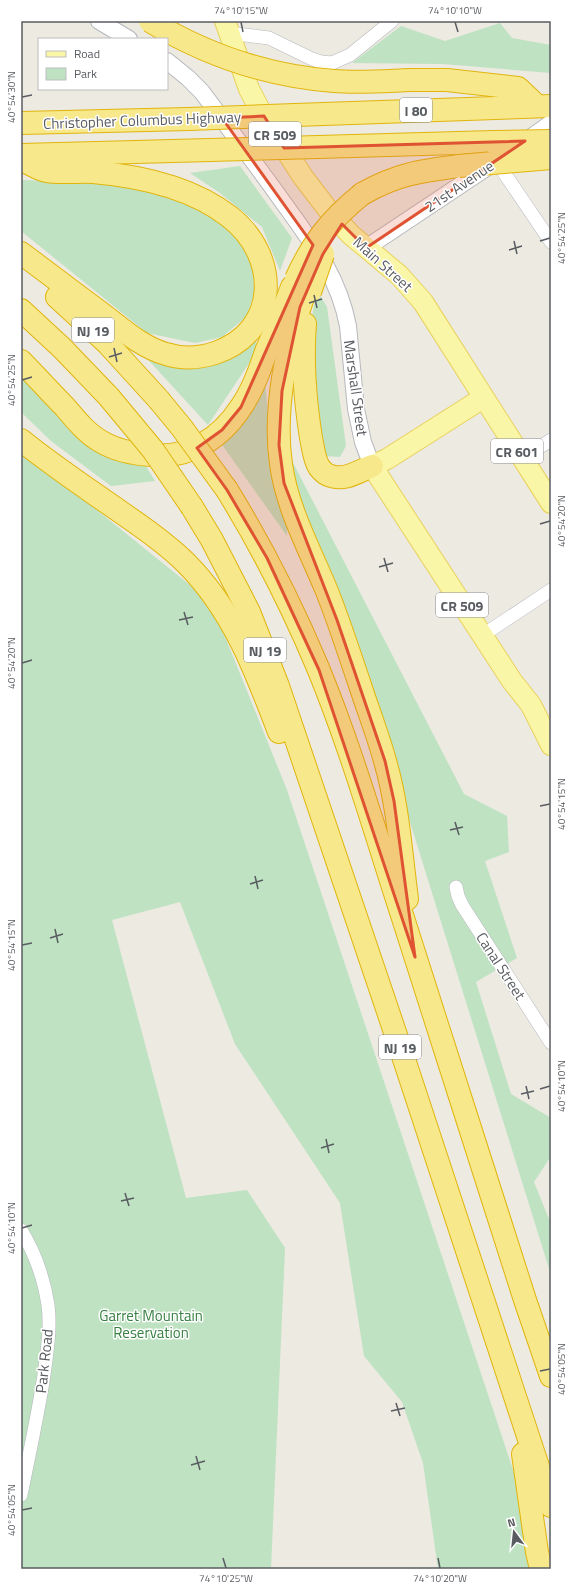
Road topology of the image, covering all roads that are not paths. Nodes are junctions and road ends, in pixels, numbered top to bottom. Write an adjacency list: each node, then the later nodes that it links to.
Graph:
1 (99, 21): 5 (street)
2 (150, 21): 7 (highway, bridge)
3 (392, 21): 4 (street)
4 (227, 27): 16 (main road, Main Street / CR 509)
5 (127, 38)
6 (168, 62): 27 (street, Marshall Street)
7 (546, 110): 8 (highway, Christopher Columbus Highway / I 80, bridge); 10 (street, 21st Avenue)
8 (21, 123)
9 (551, 140): 10 (highway, Christopher Columbus Highway / I 80, bridge)
10 (495, 151): 11 (highway, Christopher Columbus Highway / I 80, bridge); 15 (street); 16 (street, 21st Avenue)
11 (21, 155)
12 (551, 158): 14 (highway, bridge)
13 (21, 159): 17 (highway)
14 (364, 196): 19 (highway, bridge); 19 (highway, bridge)
15 (551, 242)
16 (366, 248): 22 (main road, Main Street / CR 509)
17 (21, 253)
18 (21, 267): 35 (highway, NJ 19, bridge)
19 (304, 287): 21 (highway); 27 (highway); 35 (highway)
20 (21, 310): 33 (highway, NJ 19, bridge)
21 (21, 360)
22 (483, 398): 26 (main road, Main Street / CR 601); 27 (main road)
23 (21, 425): 28 (highway)
24 (21, 440): 28 (highway)
25 (551, 440): 26 (street)
26 (522, 458): 29 (main road, Main Street / CR 601)
27 (372, 466): 31 (main road, Marshall Street / CR 509)
28 (103, 499): 33 (highway)
29 (551, 503)
30 (551, 590): 31 (street)
31 (483, 635): 32 (main road, Marshall Street / CR 509)
32 (551, 745)
33 (318, 802): 41 (highway, NJ 19)
34 (456, 886): 36 (street, Canal Street)
35 (415, 957): 38 (highway, NJ 19)
36 (551, 1043)
37 (21, 1230): 42 (street, Park Road)
38 (525, 1300): 39 (highway); 40 (highway, NJ 19)
39 (551, 1331)
40 (551, 1376)
41 (515, 1396): 43 (highway, NJ 19); 44 (highway)
42 (21, 1495)
43 (551, 1506)
44 (541, 1569)

